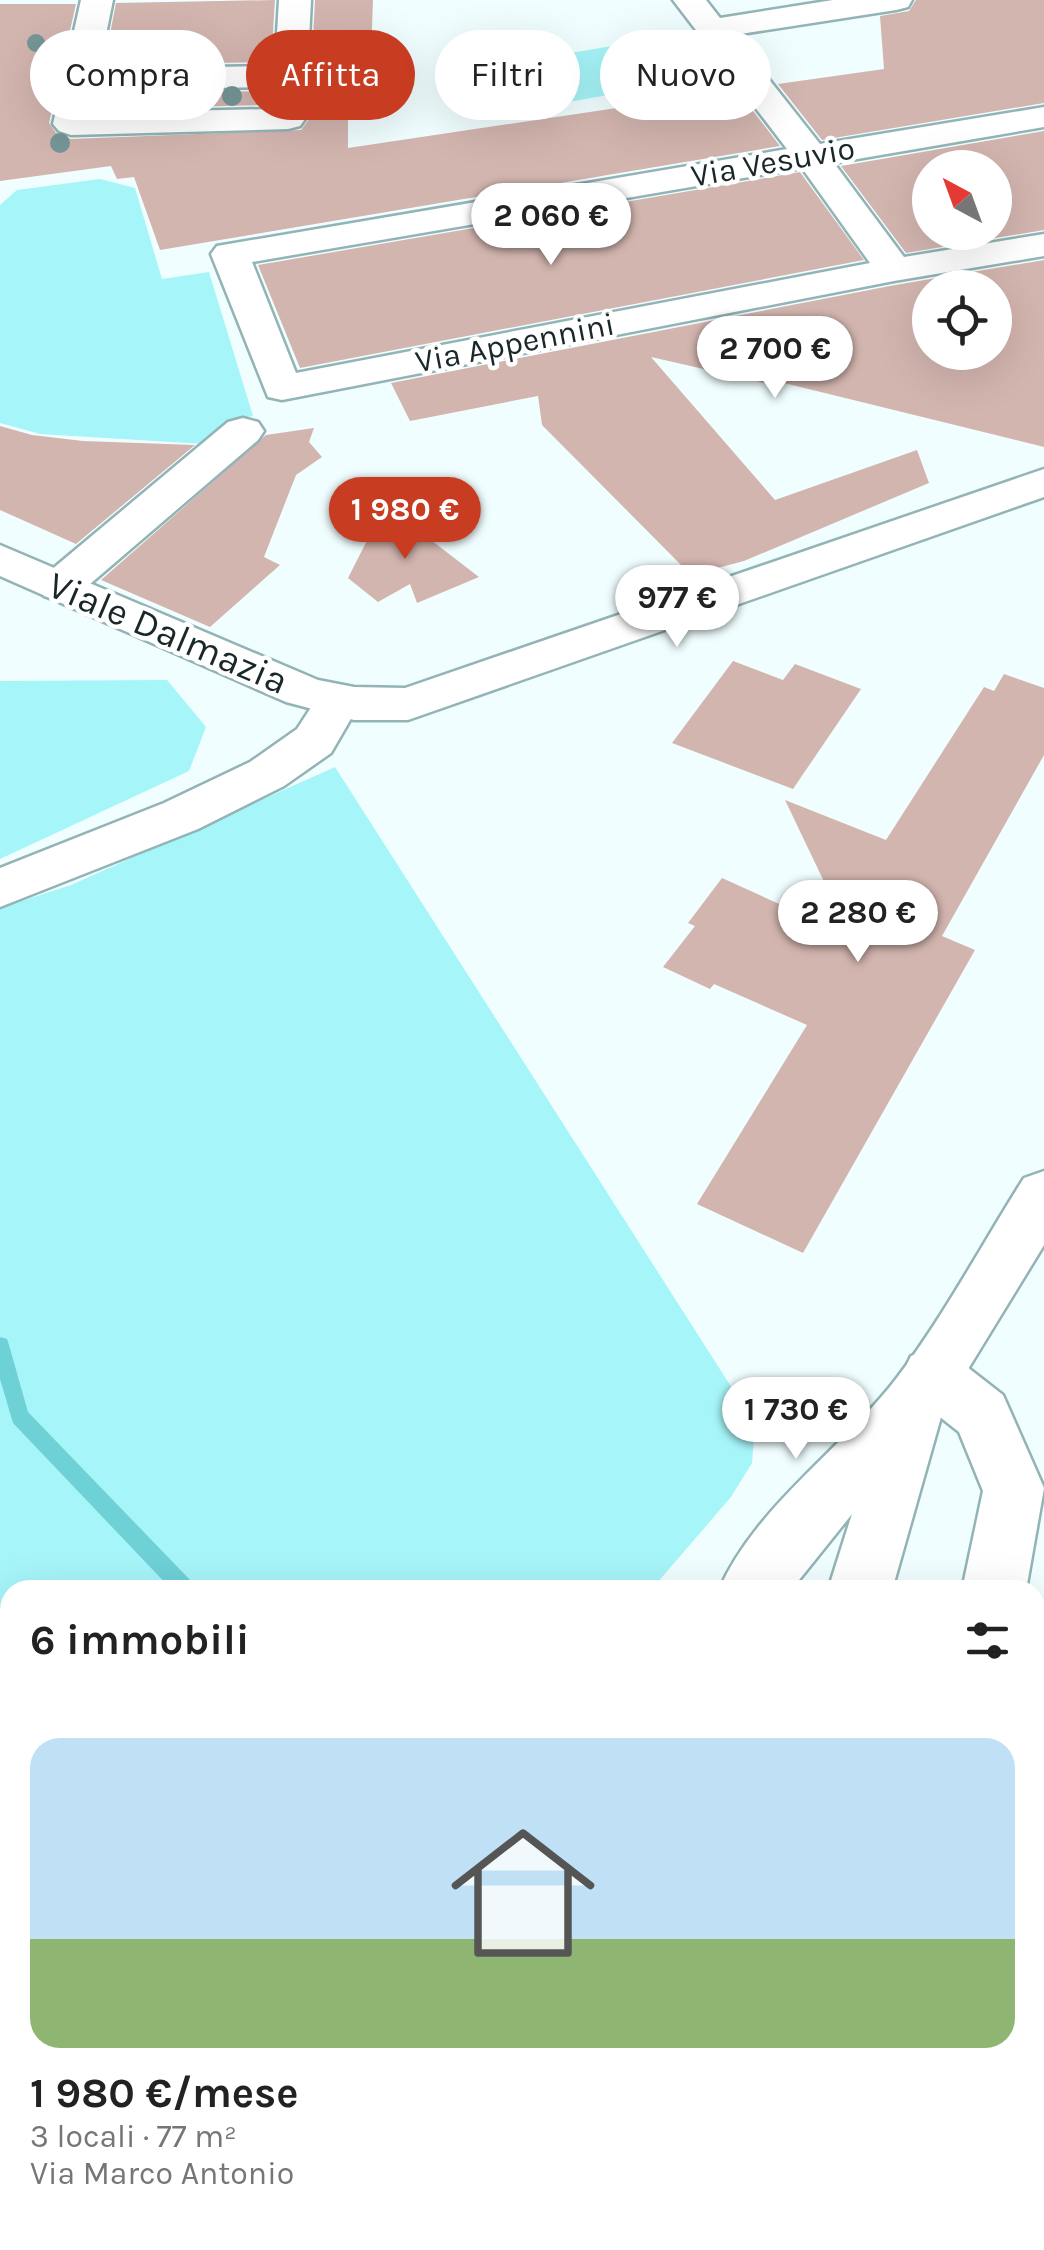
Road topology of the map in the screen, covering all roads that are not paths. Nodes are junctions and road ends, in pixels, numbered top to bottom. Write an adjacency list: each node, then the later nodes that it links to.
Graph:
1 (97, 0): 2 (street)
2 (296, 0)
3 (690, 0): 5 (street)
4 (896, 0): 5 (street)
5 (712, 29): 7 (street)
6 (1044, 117): 7 (street, Via Vesuvio)
7 (812, 156): 9 (street); 10 (street, Via Vesuvio)
8 (1044, 245): 9 (street, Via Appennini)
9 (894, 270): 10 (street, Via Appennini)
10 (282, 388)
11 (244, 430): 14 (street)
12 (1031, 491): 15 (street, Viale Dalmazia)
13 (0, 559): 14 (street, Viale Dalmazia)
14 (60, 586): 15 (street, Viale Dalmazia)
15 (337, 703): 16 (street)
16 (0, 888)
17 (1044, 1195): 18 (street)
18 (925, 1387): 19 (street); 20 (street); 21 (street)
19 (759, 1580)
20 (863, 1580)
21 (996, 1580)

